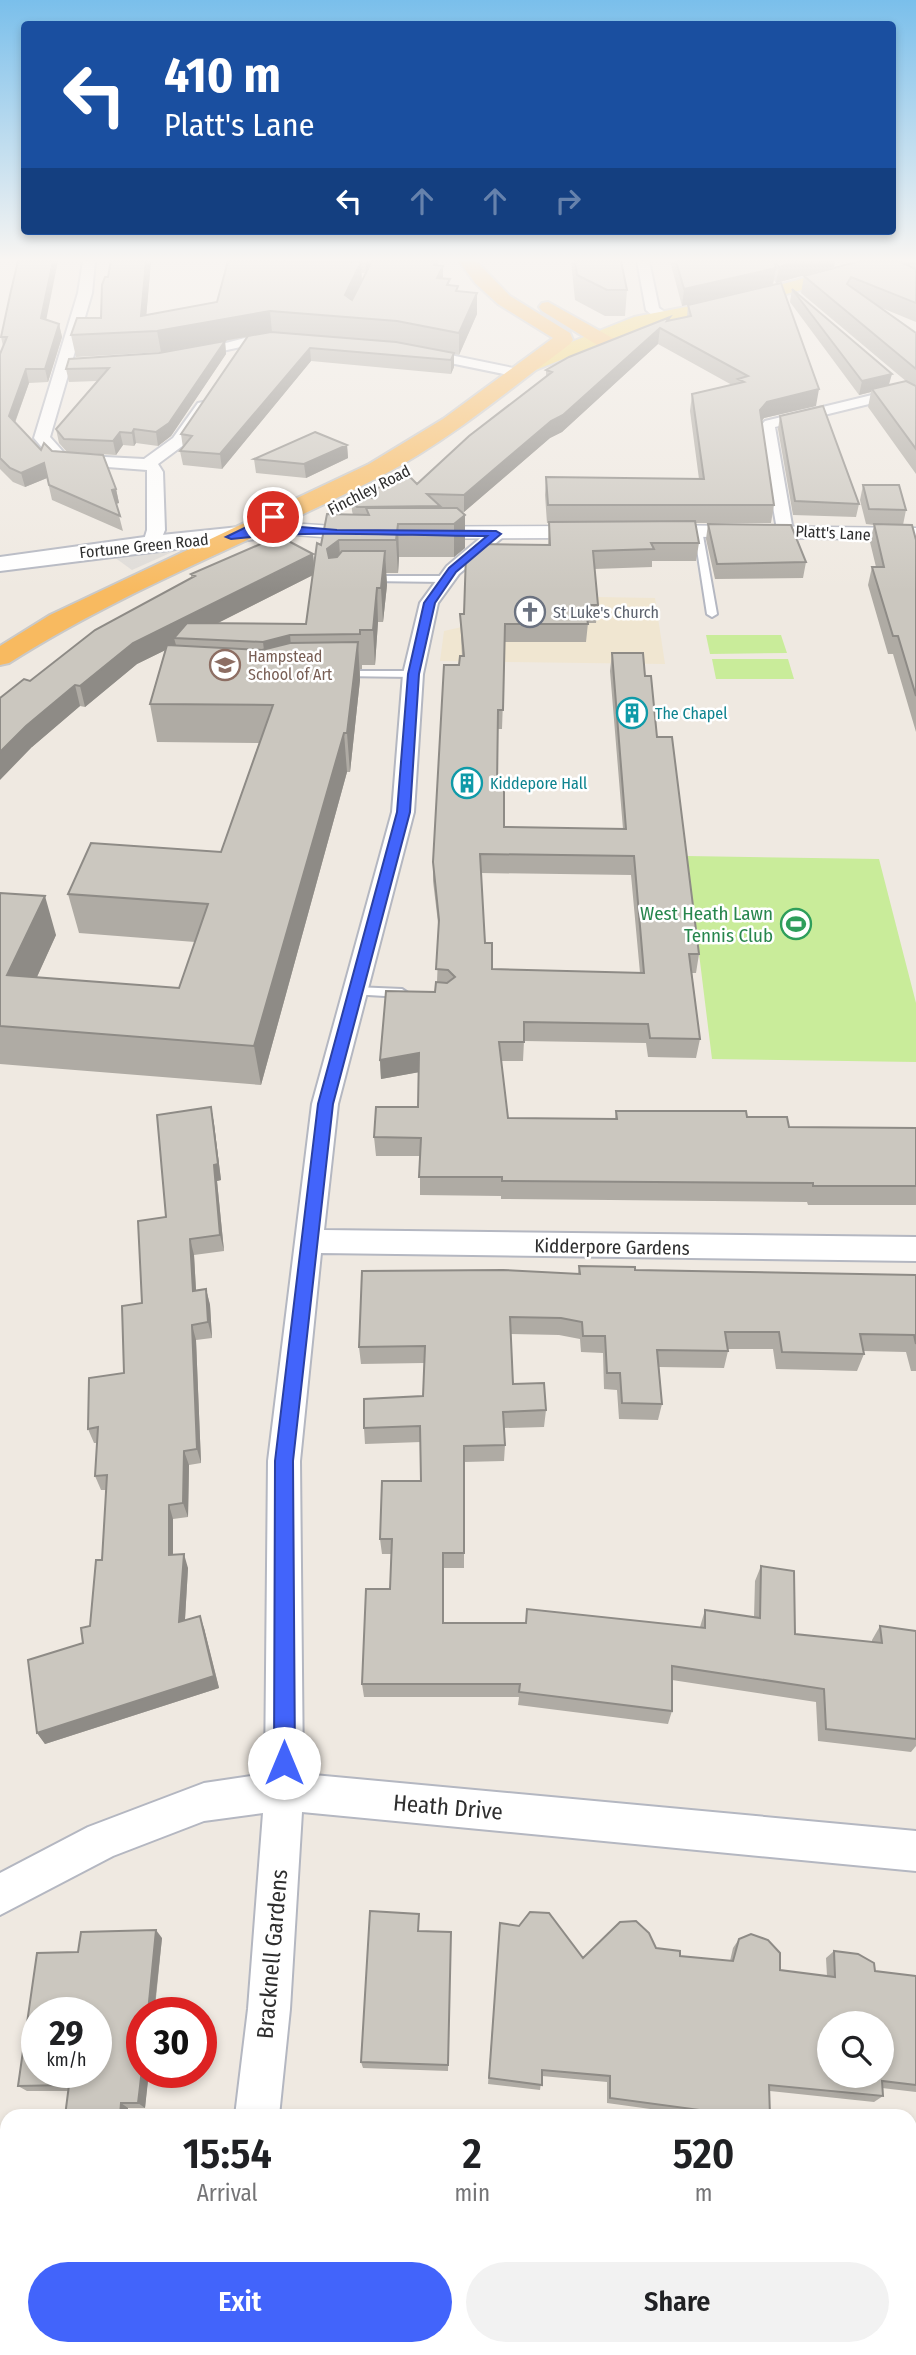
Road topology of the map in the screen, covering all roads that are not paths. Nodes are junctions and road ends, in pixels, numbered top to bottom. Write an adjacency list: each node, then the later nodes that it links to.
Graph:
1 (66, 371): 6 (street)
2 (521, 371): 12 (highway, Finchley Road)
3 (546, 371): 7 (highway, Finchley Road)
4 (214, 389): 6 (street)
5 (905, 391): 9 (street)
6 (148, 464): 13 (street)
7 (289, 529): 10 (street, Platt's Lane); 12 (main road, Fortune Green Road); 18 (highway, Finchley Road)
8 (698, 530): 9 (street, Platt's Lane); 10 (street, Platt's Lane); 17 (lane)
9 (784, 531): 11 (street, Platt's Lane)
10 (496, 534): 16 (street, Bracknell Gardens)
11 (916, 534)
12 (231, 537): 13 (main road, Fortune Green Road); 18 (highway, Finchley Road)
13 (152, 543): 14 (main road, Fortune Green Road)
14 (0, 564)
15 (354, 579): 16 (lane)
16 (445, 579): 19 (street, Bracknell Gardens)
17 (712, 614)
18 (3, 669)
19 (414, 674): 20 (lane); 21 (street, Bracknell Gardens)
20 (333, 675)
21 (355, 991): 22 (lane); 23 (street, Bracknell Gardens)
22 (421, 994)
23 (308, 1241): 24 (street, Kidderpore Gardens); 25 (street, Bracknell Gardens)
24 (916, 1249)
25 (284, 1791): 26 (street, Heath Drive); 27 (street, Heath Drive); 28 (street, Bracknell Gardens)
26 (916, 1851)
27 (0, 1895)
28 (258, 2109)

